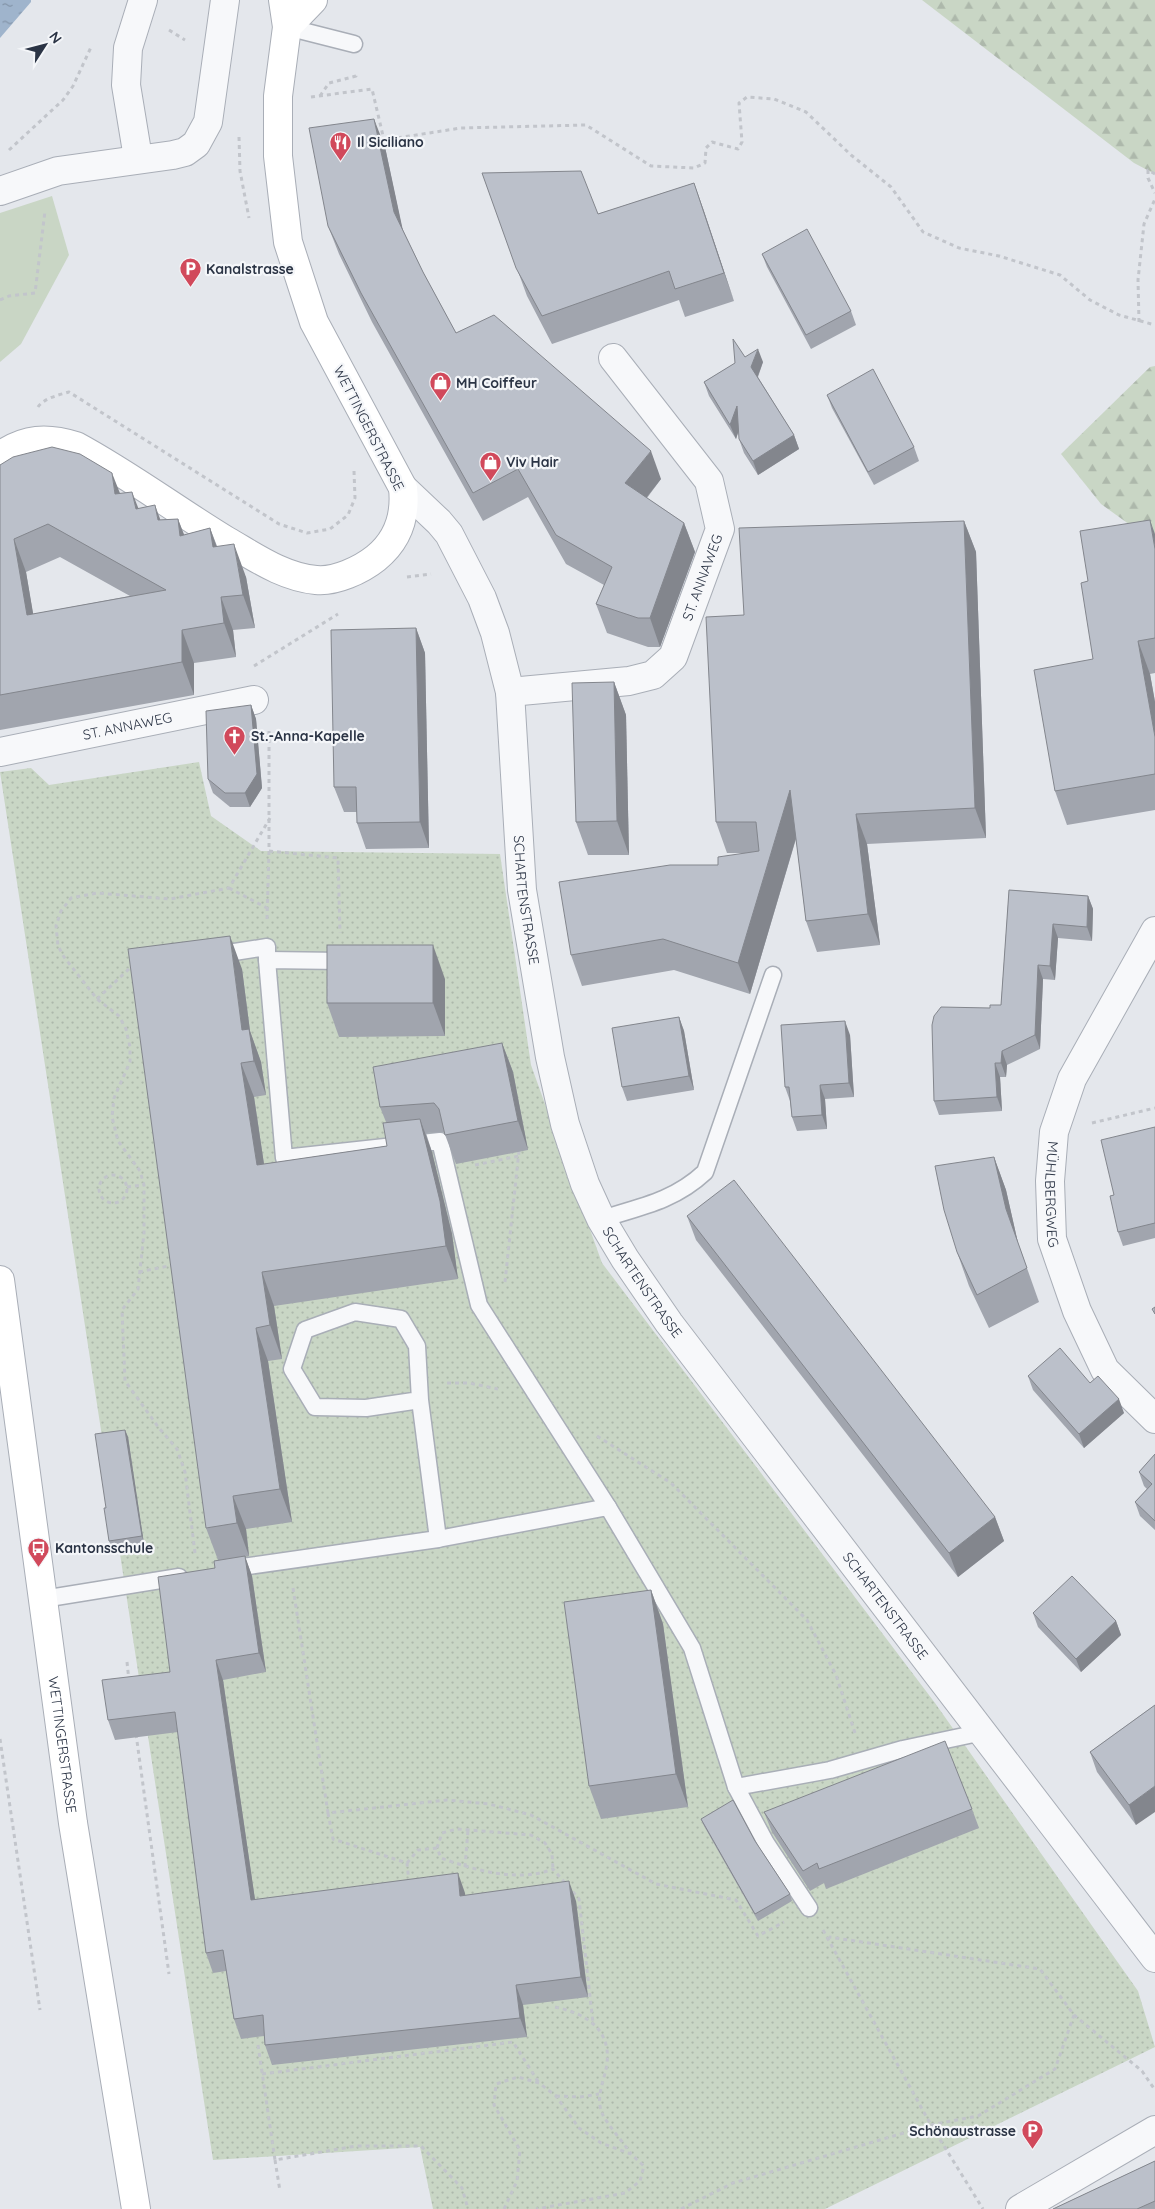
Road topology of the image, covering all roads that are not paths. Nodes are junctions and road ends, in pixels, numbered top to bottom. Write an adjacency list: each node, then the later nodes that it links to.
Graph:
1 (143, 0): 7 (street)
2 (225, 0): 7 (street)
3 (283, 0): 5 (main road, WETTINGERSTRASSE)
4 (313, 0): 5 (main road)
5 (287, 27): 6 (lane); 11 (main road, WETTINGERSTRASSE)
6 (354, 44)
7 (138, 158): 8 (street)
8 (0, 191)
9 (613, 358): 12 (street, ST. ANNAWEG)
10 (0, 456): 11 (main road, WETTINGERSTRASSE)
11 (403, 488): 12 (street, SCHARTENSTRASSE)
12 (510, 692): 20 (street, SCHARTENSTRASSE)
13 (254, 700): 14 (street, ST. ANNAWEG)
14 (0, 752)
15 (1155, 931): 23 (street, MÜHLBERGWEG)
16 (267, 953): 17 (lane); 18 (lane); 24 (lane)
17 (198, 958)
18 (341, 961)
19 (773, 975): 20 (lane)
20 (601, 1219): 29 (street, SCHARTENSTRASSE)
21 (0, 1280): 28 (main road, WETTINGERSTRASSE)
22 (420, 1400): 22 (lane); 25 (lane)
23 (1155, 1419)
24 (608, 1507): 25 (lane); 30 (lane)
25 (438, 1539): 26 (lane)
26 (216, 1572)
27 (197, 1574): 28 (lane)
28 (43, 1599): 34 (main road, WETTINGERSTRASSE)
29 (983, 1732): 30 (lane); 32 (street, SCHARTENSTRASSE)
30 (736, 1787): 31 (lane)
31 (808, 1908)
32 (1155, 1958)
33 (1155, 2130): 35 (street)
34 (136, 2209)
35 (1020, 2209)

